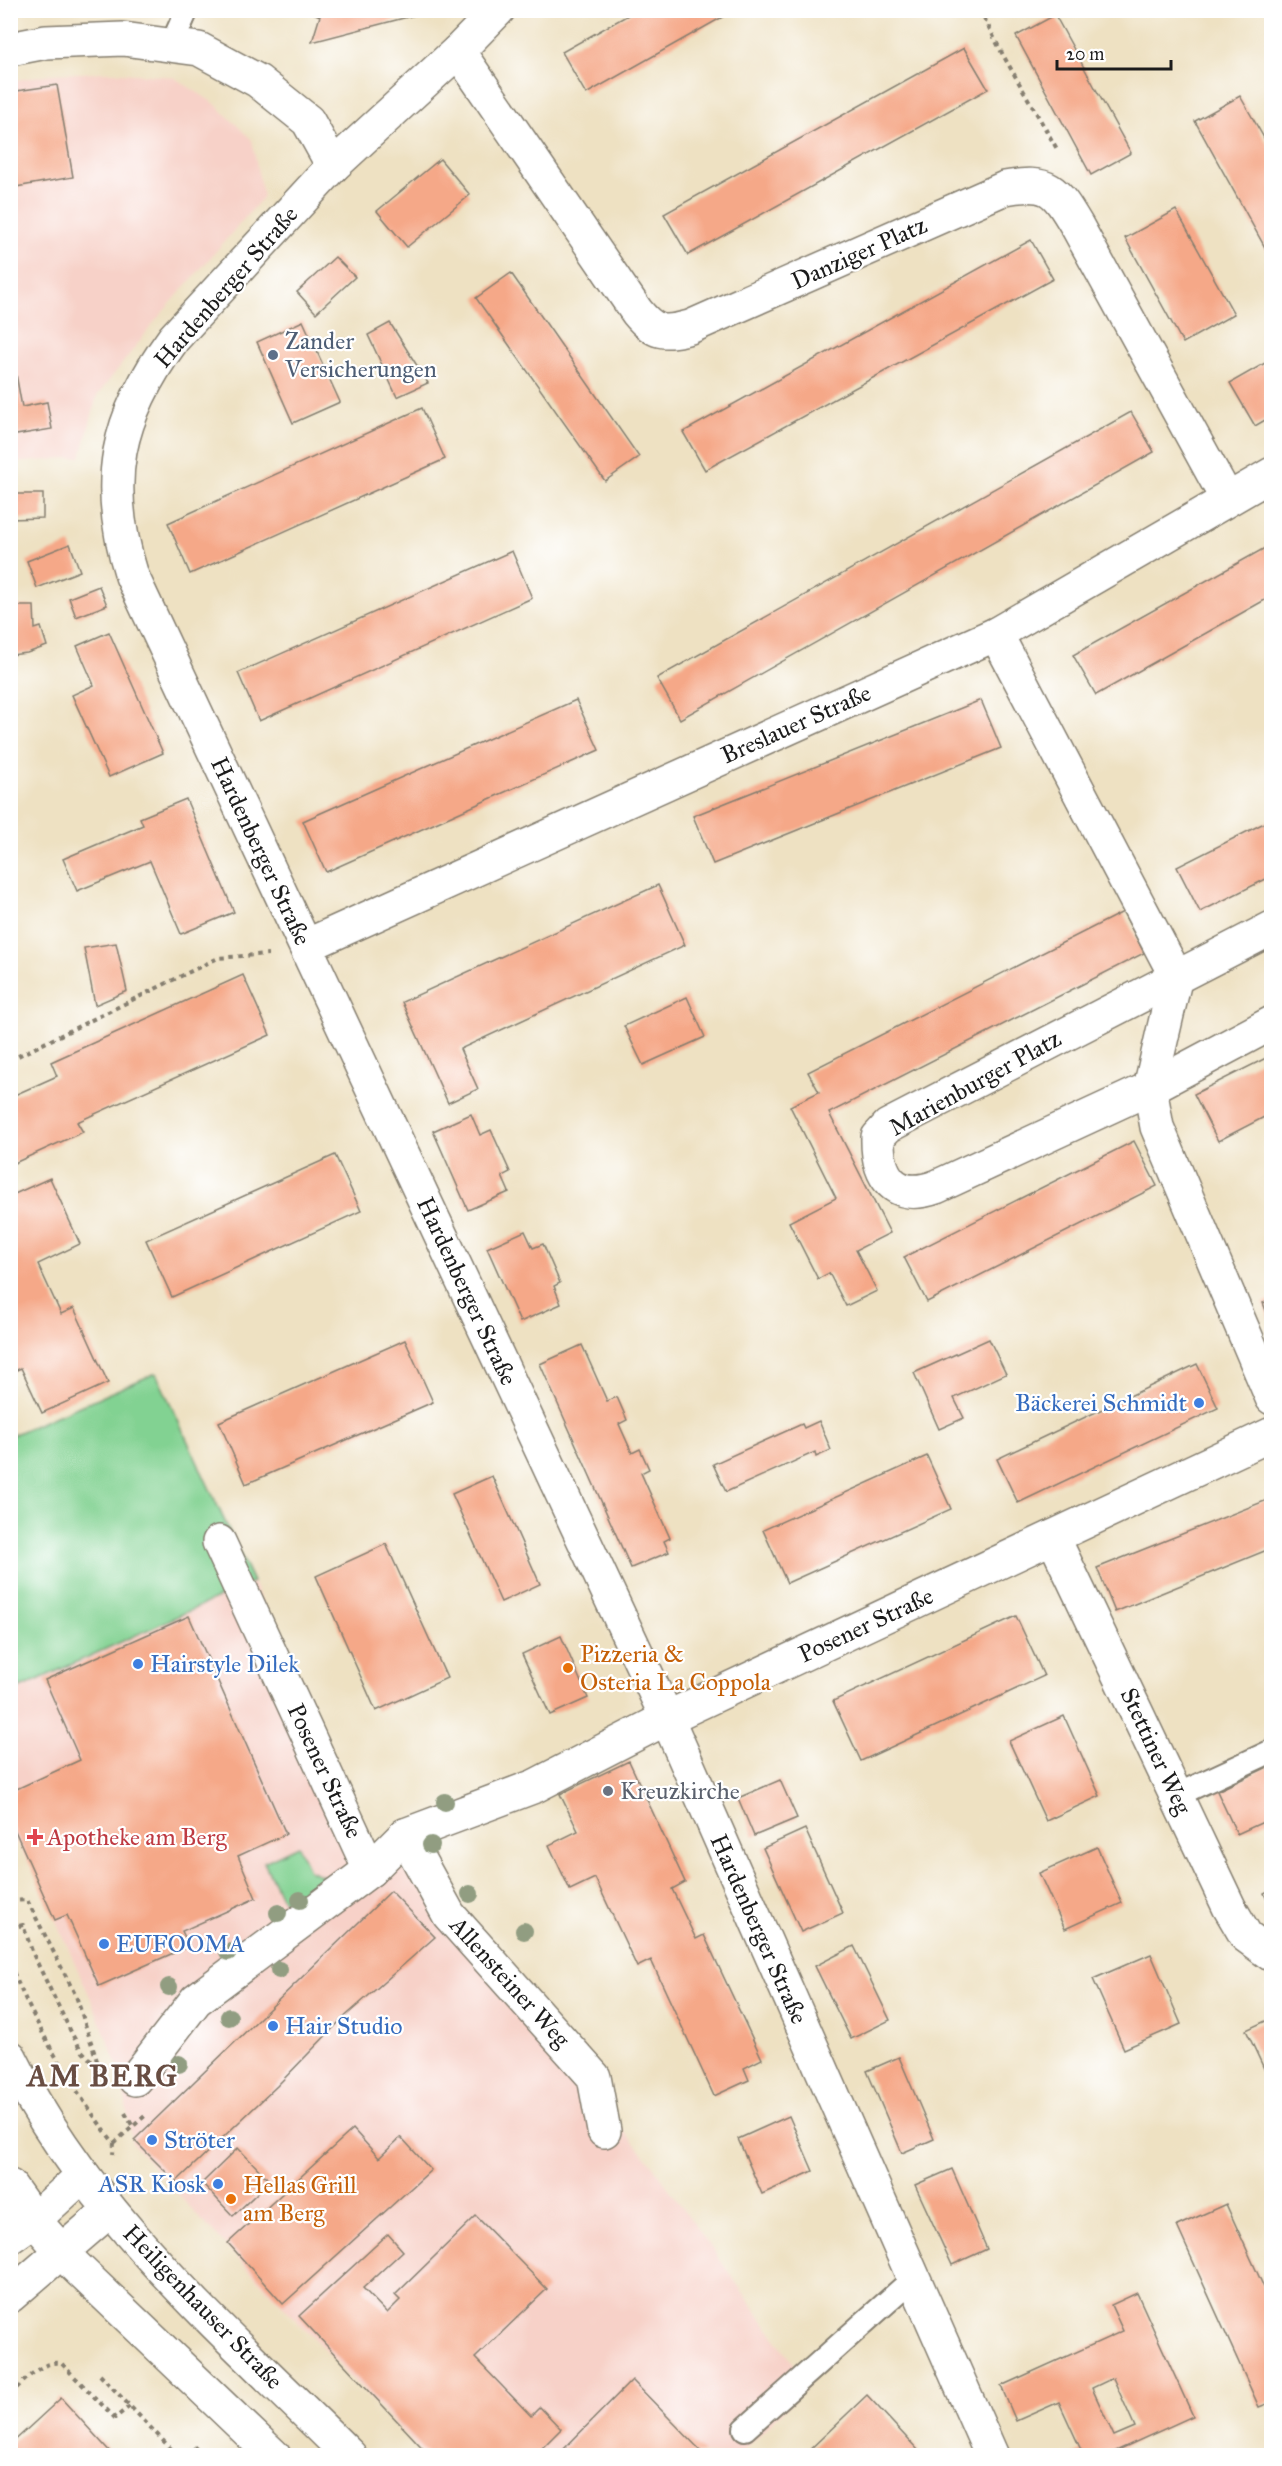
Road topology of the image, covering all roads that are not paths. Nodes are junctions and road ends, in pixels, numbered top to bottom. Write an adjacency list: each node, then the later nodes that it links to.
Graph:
1 (187, 10): 3 (lane)
2 (498, 10): 5 (street, Hardenberger Straße)
3 (171, 46): 4 (street); 6 (street)
4 (10, 49)
5 (458, 51): 6 (street, Hardenberger Straße); 8 (street, Danziger Platz)
6 (333, 166): 11 (street, Hardenberger Straße)
7 (1272, 474): 8 (street, Breslauer Straße)
8 (1227, 499): 9 (street, Breslauer Straße)
9 (996, 633): 11 (street, Breslauer Straße); 12 (street)
10 (1272, 928): 12 (street, Marienburger Platz)
11 (305, 943): 19 (street, Hardenberger Straße)
12 (1176, 976): 14 (street); 14 (street, Marienburger Platz)
13 (1272, 1023): 14 (street, Marienburger Platz)
14 (1150, 1088): 15 (street)
15 (1272, 1398)
16 (1272, 1434): 17 (street, Posener Straße)
17 (1053, 1537): 19 (street, Posener Straße); 21 (street, Stettiner Weg)
18 (219, 1542): 23 (street, Posener Straße)
19 (667, 1718): 22 (street, Posener Straße); 33 (street, Hardenberger Straße)
20 (1272, 1751): 21 (lane)
21 (1177, 1795): 24 (street, Stettiner Weg)
22 (405, 1835): 23 (street, Posener Straße); 27 (street, Allensteiner Weg)
23 (370, 1870): 26 (street, Posener Straße)
24 (1272, 1955)
25 (10, 2056): 28 (street, Heiligenhauser Straße)
26 (120, 2088)
27 (604, 2131)
28 (84, 2175): 30 (street, Heiligenhauser Straße); 31 (street)
29 (10, 2186): 31 (street)
30 (110, 2210): 32 (street); 37 (street, Heiligenhauser Straße)
31 (22, 2228): 32 (street)
32 (61, 2252): 34 (street); 36 (street)
33 (914, 2278): 35 (lane); 38 (street, Hardenberger Straße)
34 (10, 2296)
35 (745, 2430)
36 (274, 2456)
37 (350, 2456)
38 (992, 2456)

